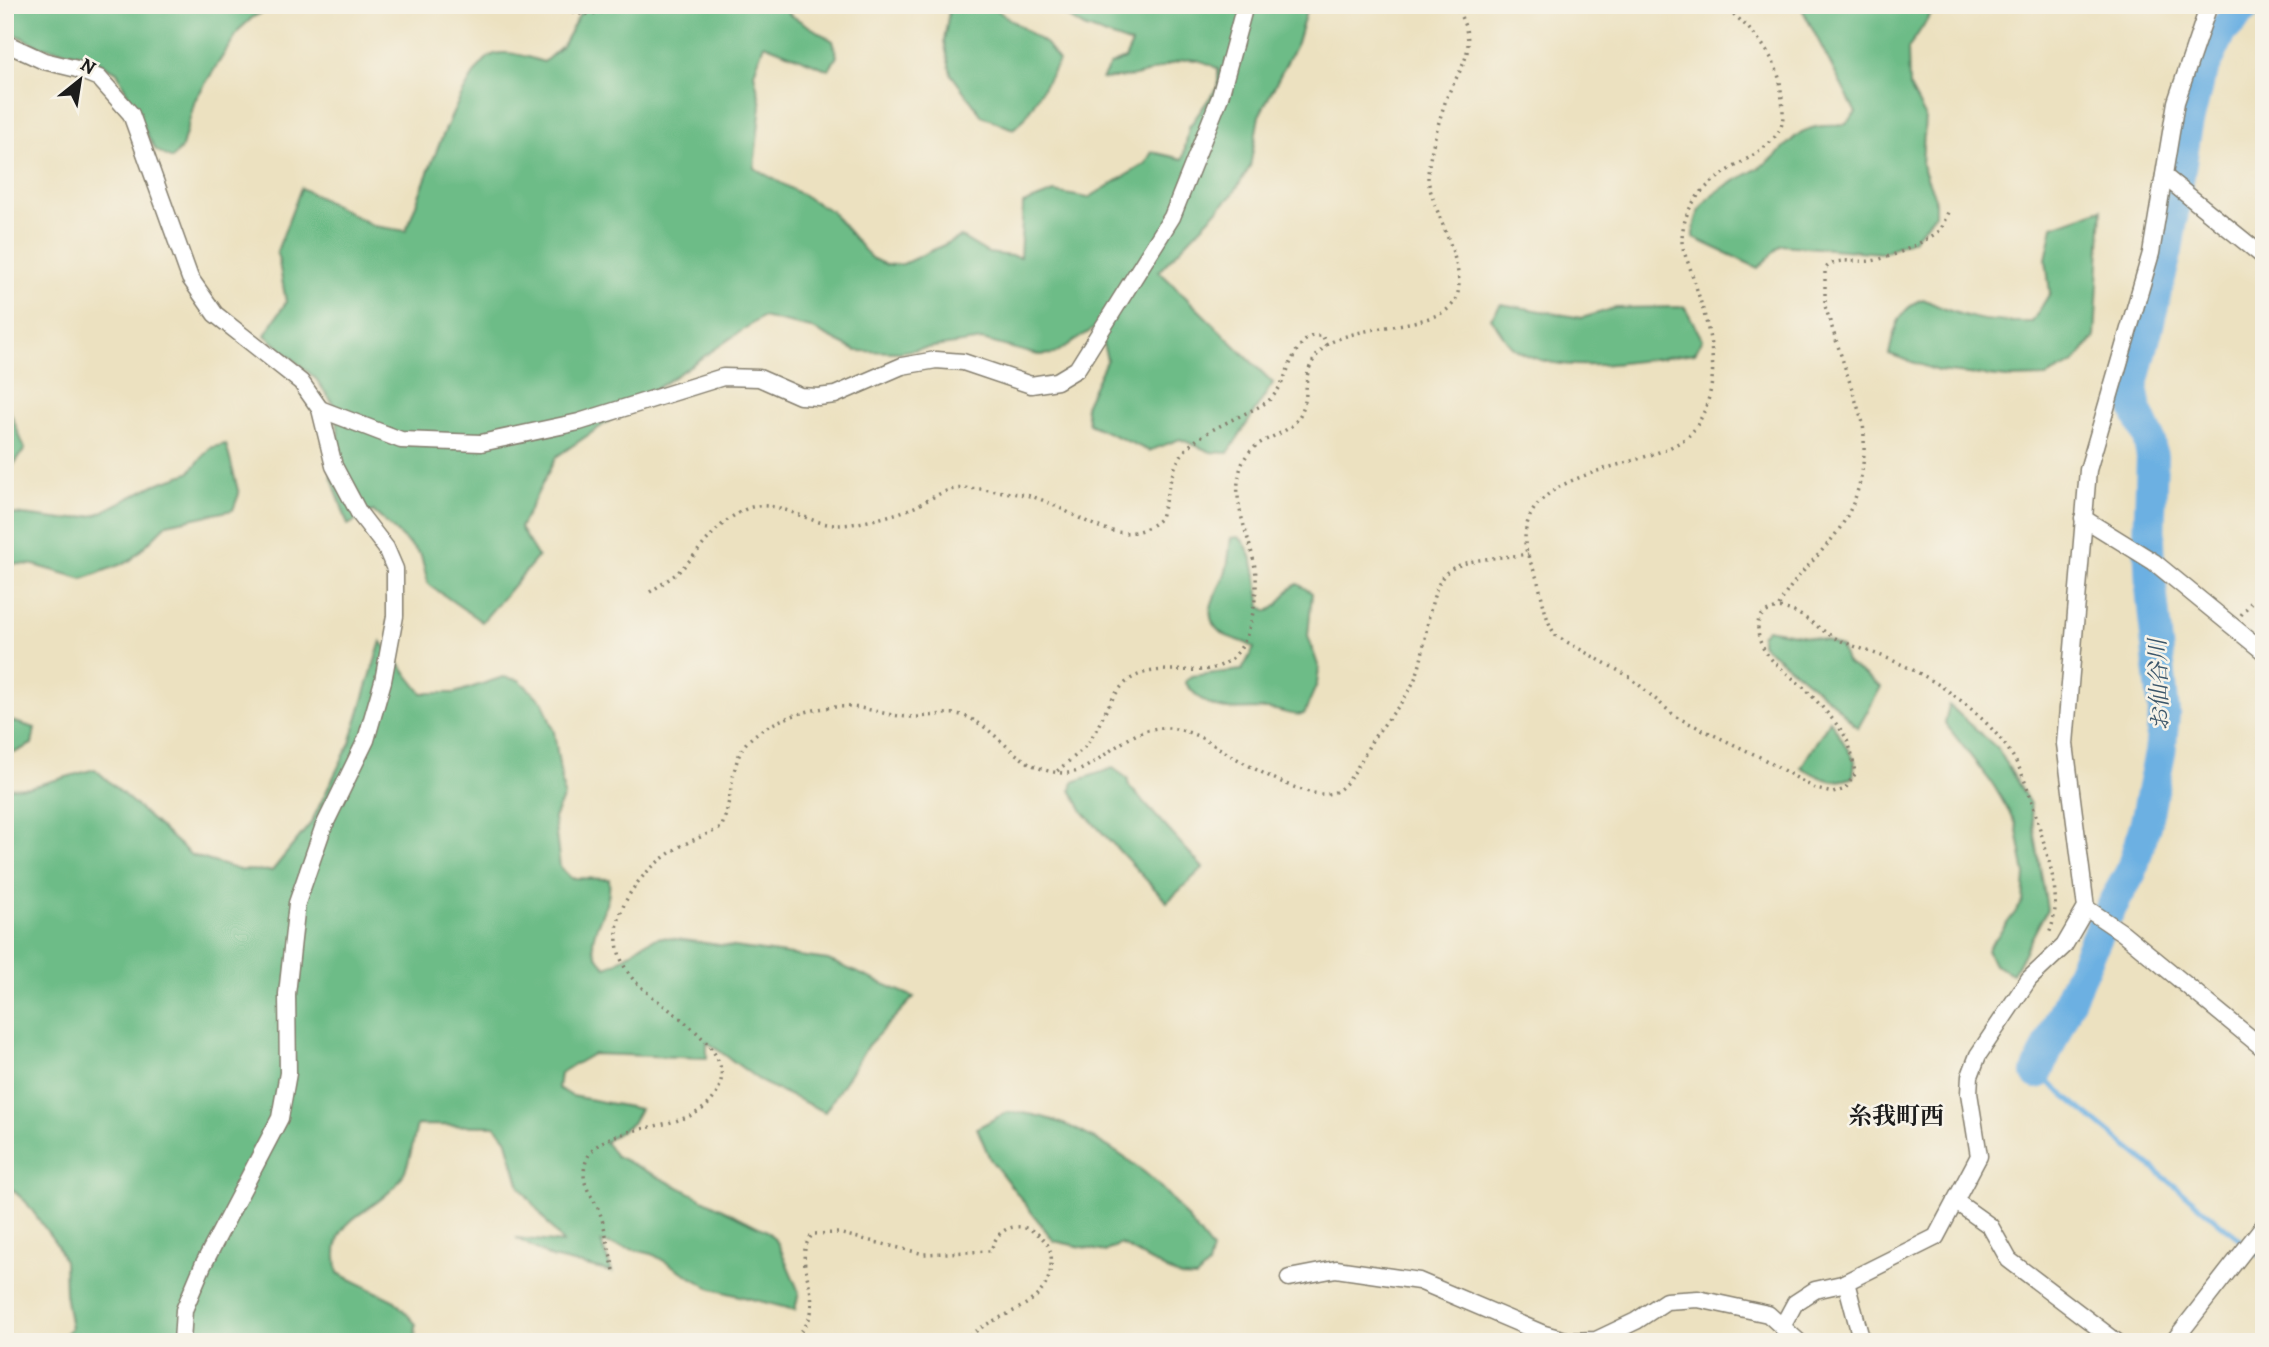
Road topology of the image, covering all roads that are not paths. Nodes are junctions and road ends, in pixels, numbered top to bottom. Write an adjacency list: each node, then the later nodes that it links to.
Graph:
1 (1245, 5): 6 (street)
2 (2209, 5): 4 (street)
3 (5, 43): 6 (street)
4 (2164, 176): 5 (street); 7 (street)
5 (2264, 257)
6 (320, 409): 16 (street)
7 (2083, 518): 8 (street); 9 (street)
8 (2264, 652)
9 (2086, 908): 10 (street); 11 (street)
10 (2264, 1049)
11 (1955, 1202): 14 (street); 19 (street)
12 (2264, 1226): 20 (street)
13 (1289, 1278): 15 (street)
14 (1846, 1283): 15 (street); 18 (street)
15 (1782, 1327): 17 (street)
16 (182, 1342)
17 (1799, 1342)
18 (1862, 1342)
19 (2117, 1342)
20 (2173, 1342)

